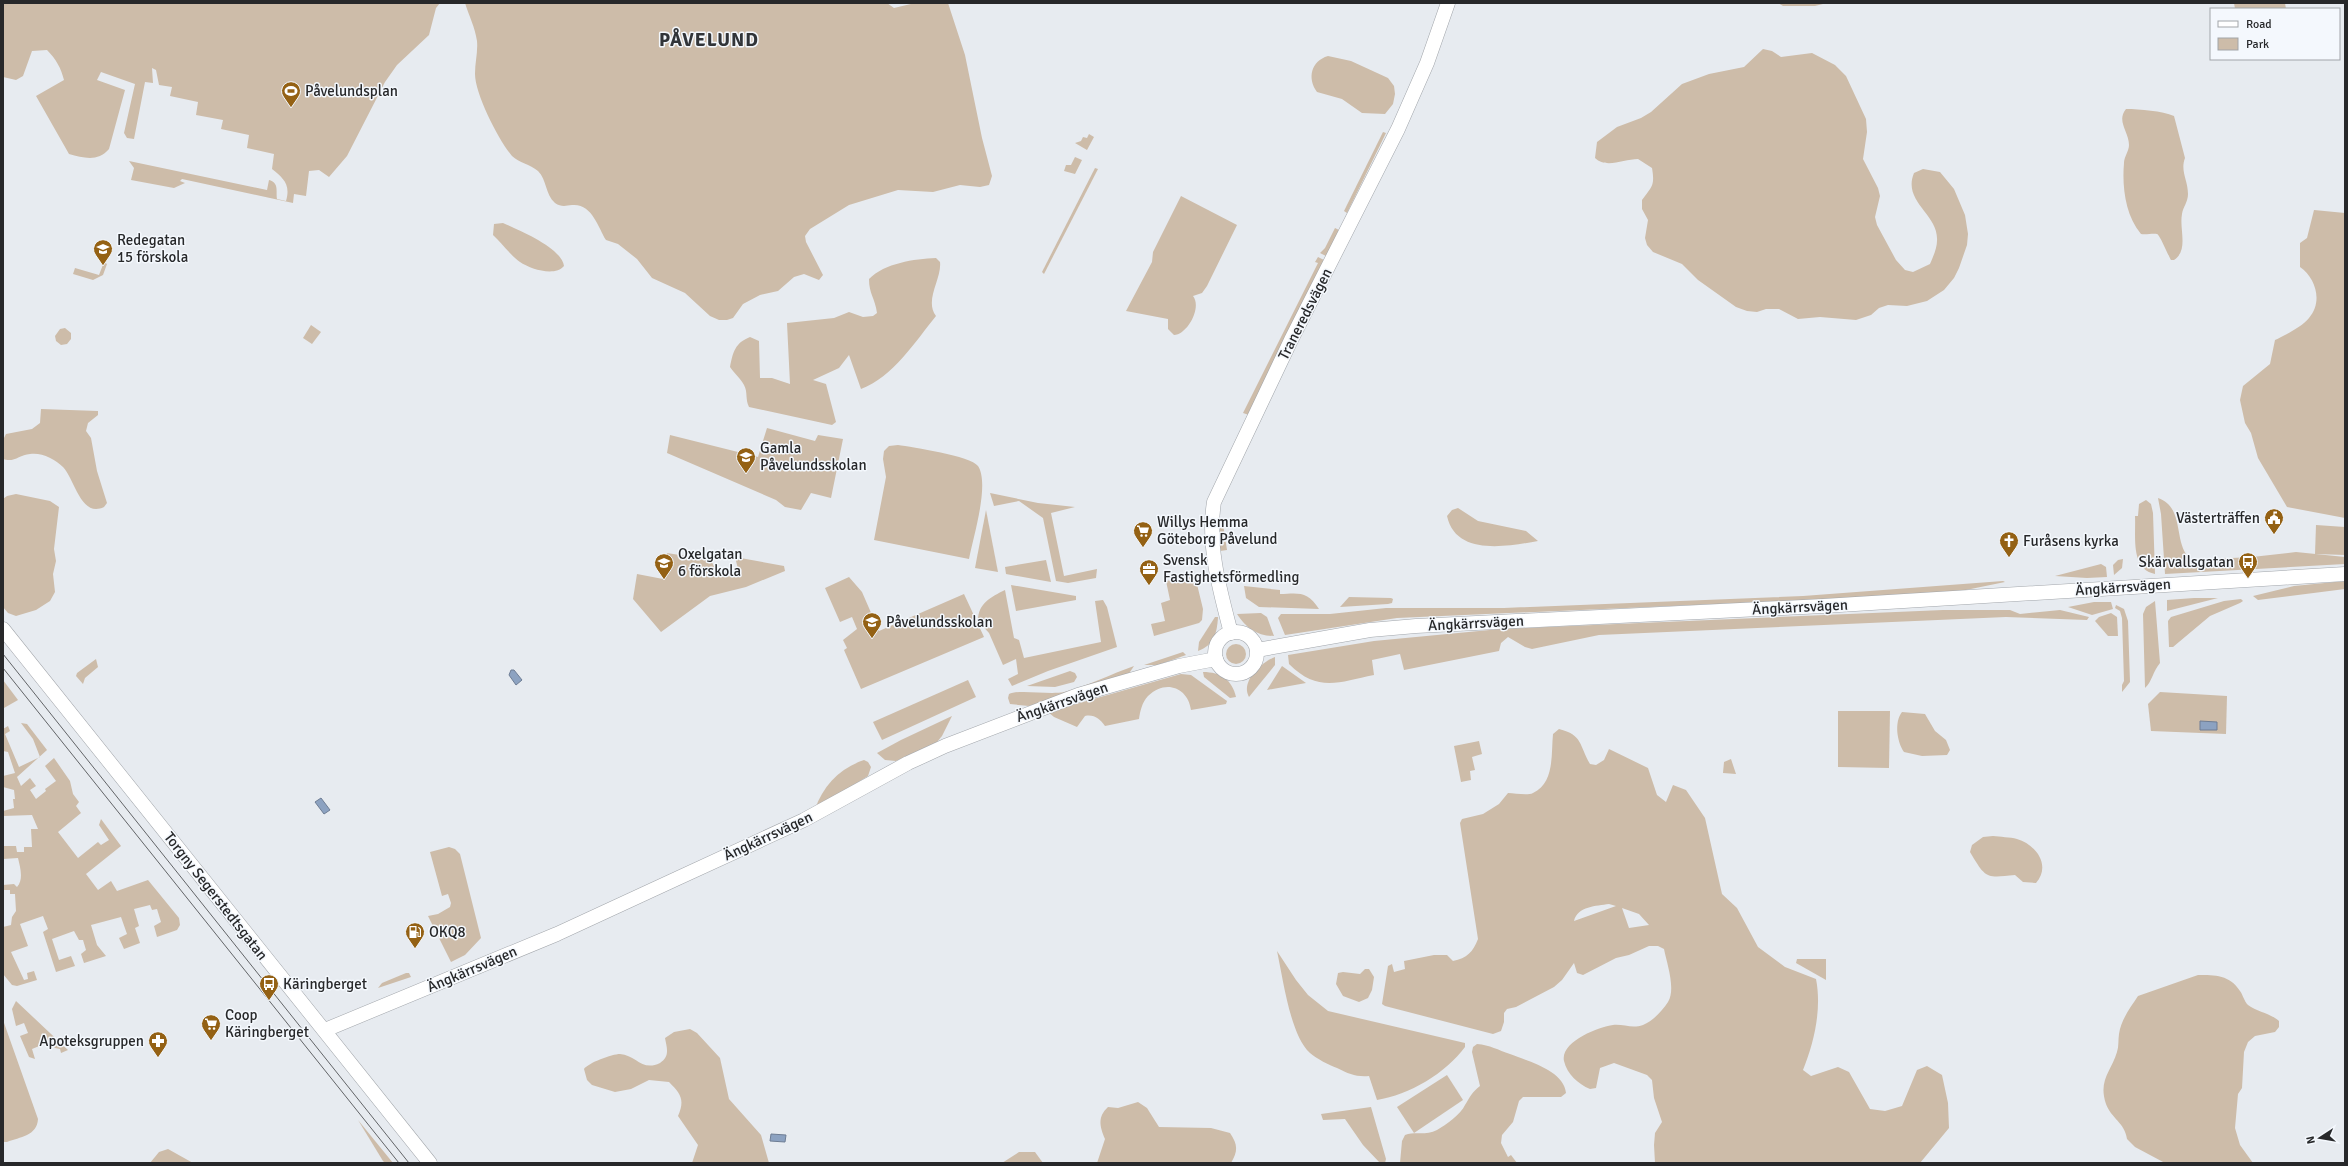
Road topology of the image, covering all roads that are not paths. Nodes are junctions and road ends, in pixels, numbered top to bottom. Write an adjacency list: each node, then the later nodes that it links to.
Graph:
1 (1448, 3): 4 (street, Traneredsvägen)
2 (2345, 574): 5 (street, Ängkärrsvägen)
3 (3, 629): 7 (street, Torgny Segerstedtsgatan)
4 (1231, 633): 5 (street); 6 (street)
5 (1257, 650): 6 (street)
6 (1216, 659): 7 (street, Ängkärrsvägen)
7 (325, 1030): 8 (street, Torgny Segerstedtsgatan)
8 (430, 1163)

